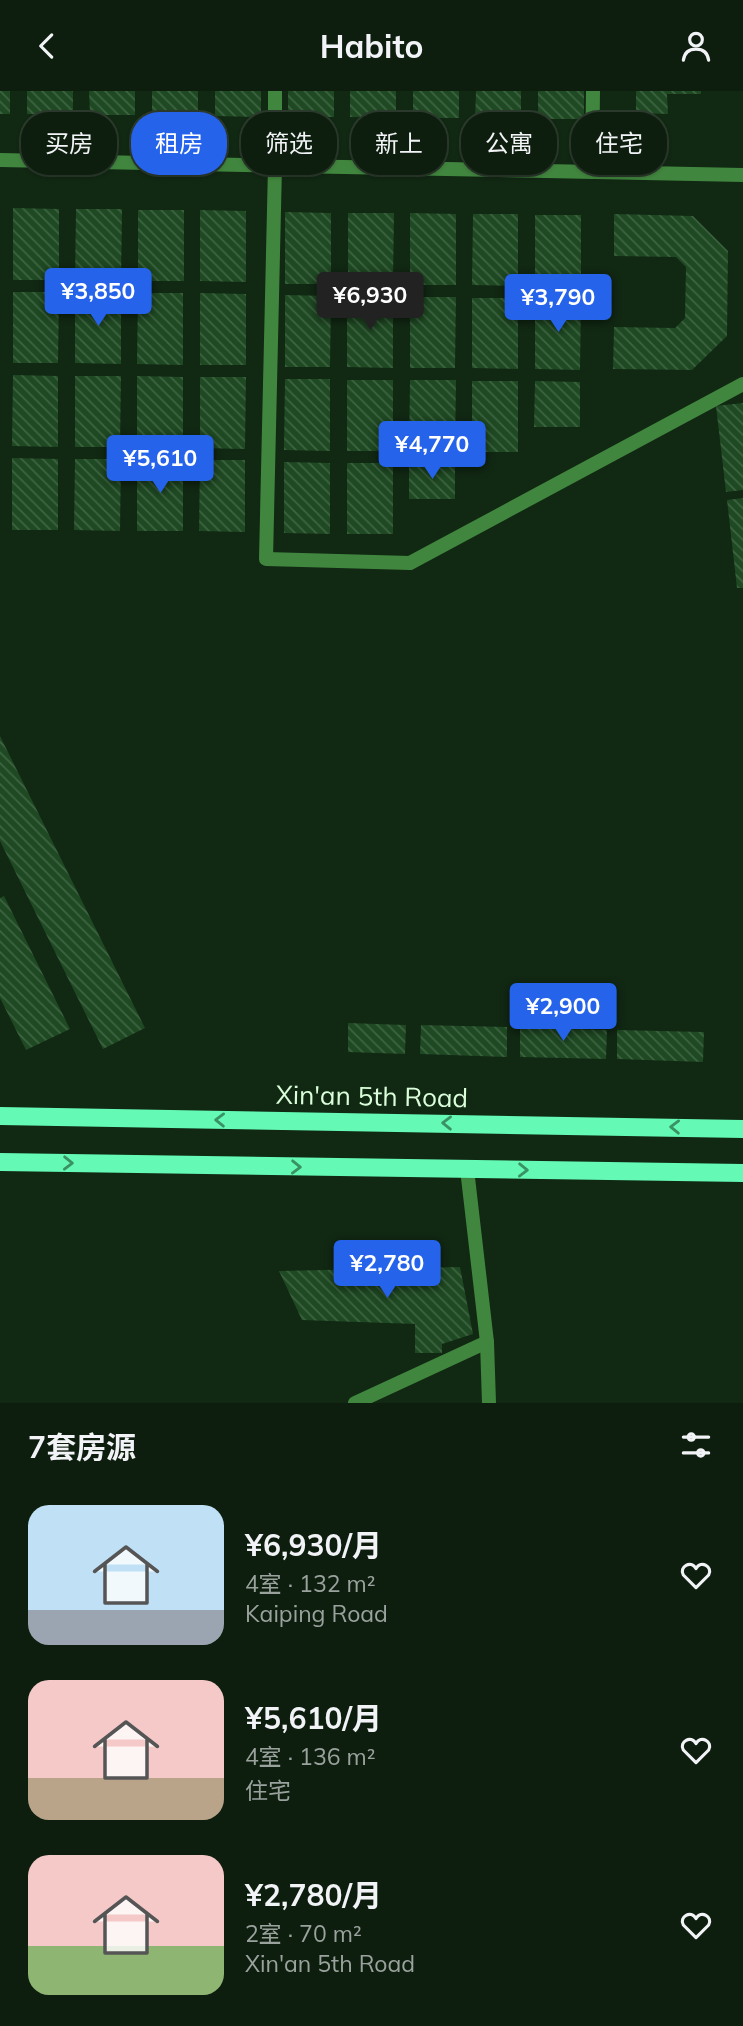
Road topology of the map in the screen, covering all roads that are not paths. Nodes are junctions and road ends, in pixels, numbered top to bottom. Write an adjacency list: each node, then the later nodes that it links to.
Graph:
1 (275, 91): 3 (street)
2 (593, 91): 4 (street)
3 (275, 112)
4 (593, 112)
5 (0, 160): 6 (street)
6 (241, 165)
7 (337, 167): 8 (street)
8 (571, 172)
9 (667, 173): 11 (street)
10 (275, 175): 12 (street)
11 (743, 175)
12 (743, 384)
13 (0, 1116): 14 (main road, Xin'an 5th Road, one-way to 13)
14 (743, 1126)
15 (0, 1162): 16 (main road, one-way to 16)
16 (467, 1169): 17 (main road, one-way to 17); 18 (street)
17 (739, 1173)
18 (487, 1342): 19 (street); 20 (street)
19 (355, 1403)
20 (489, 1403)

